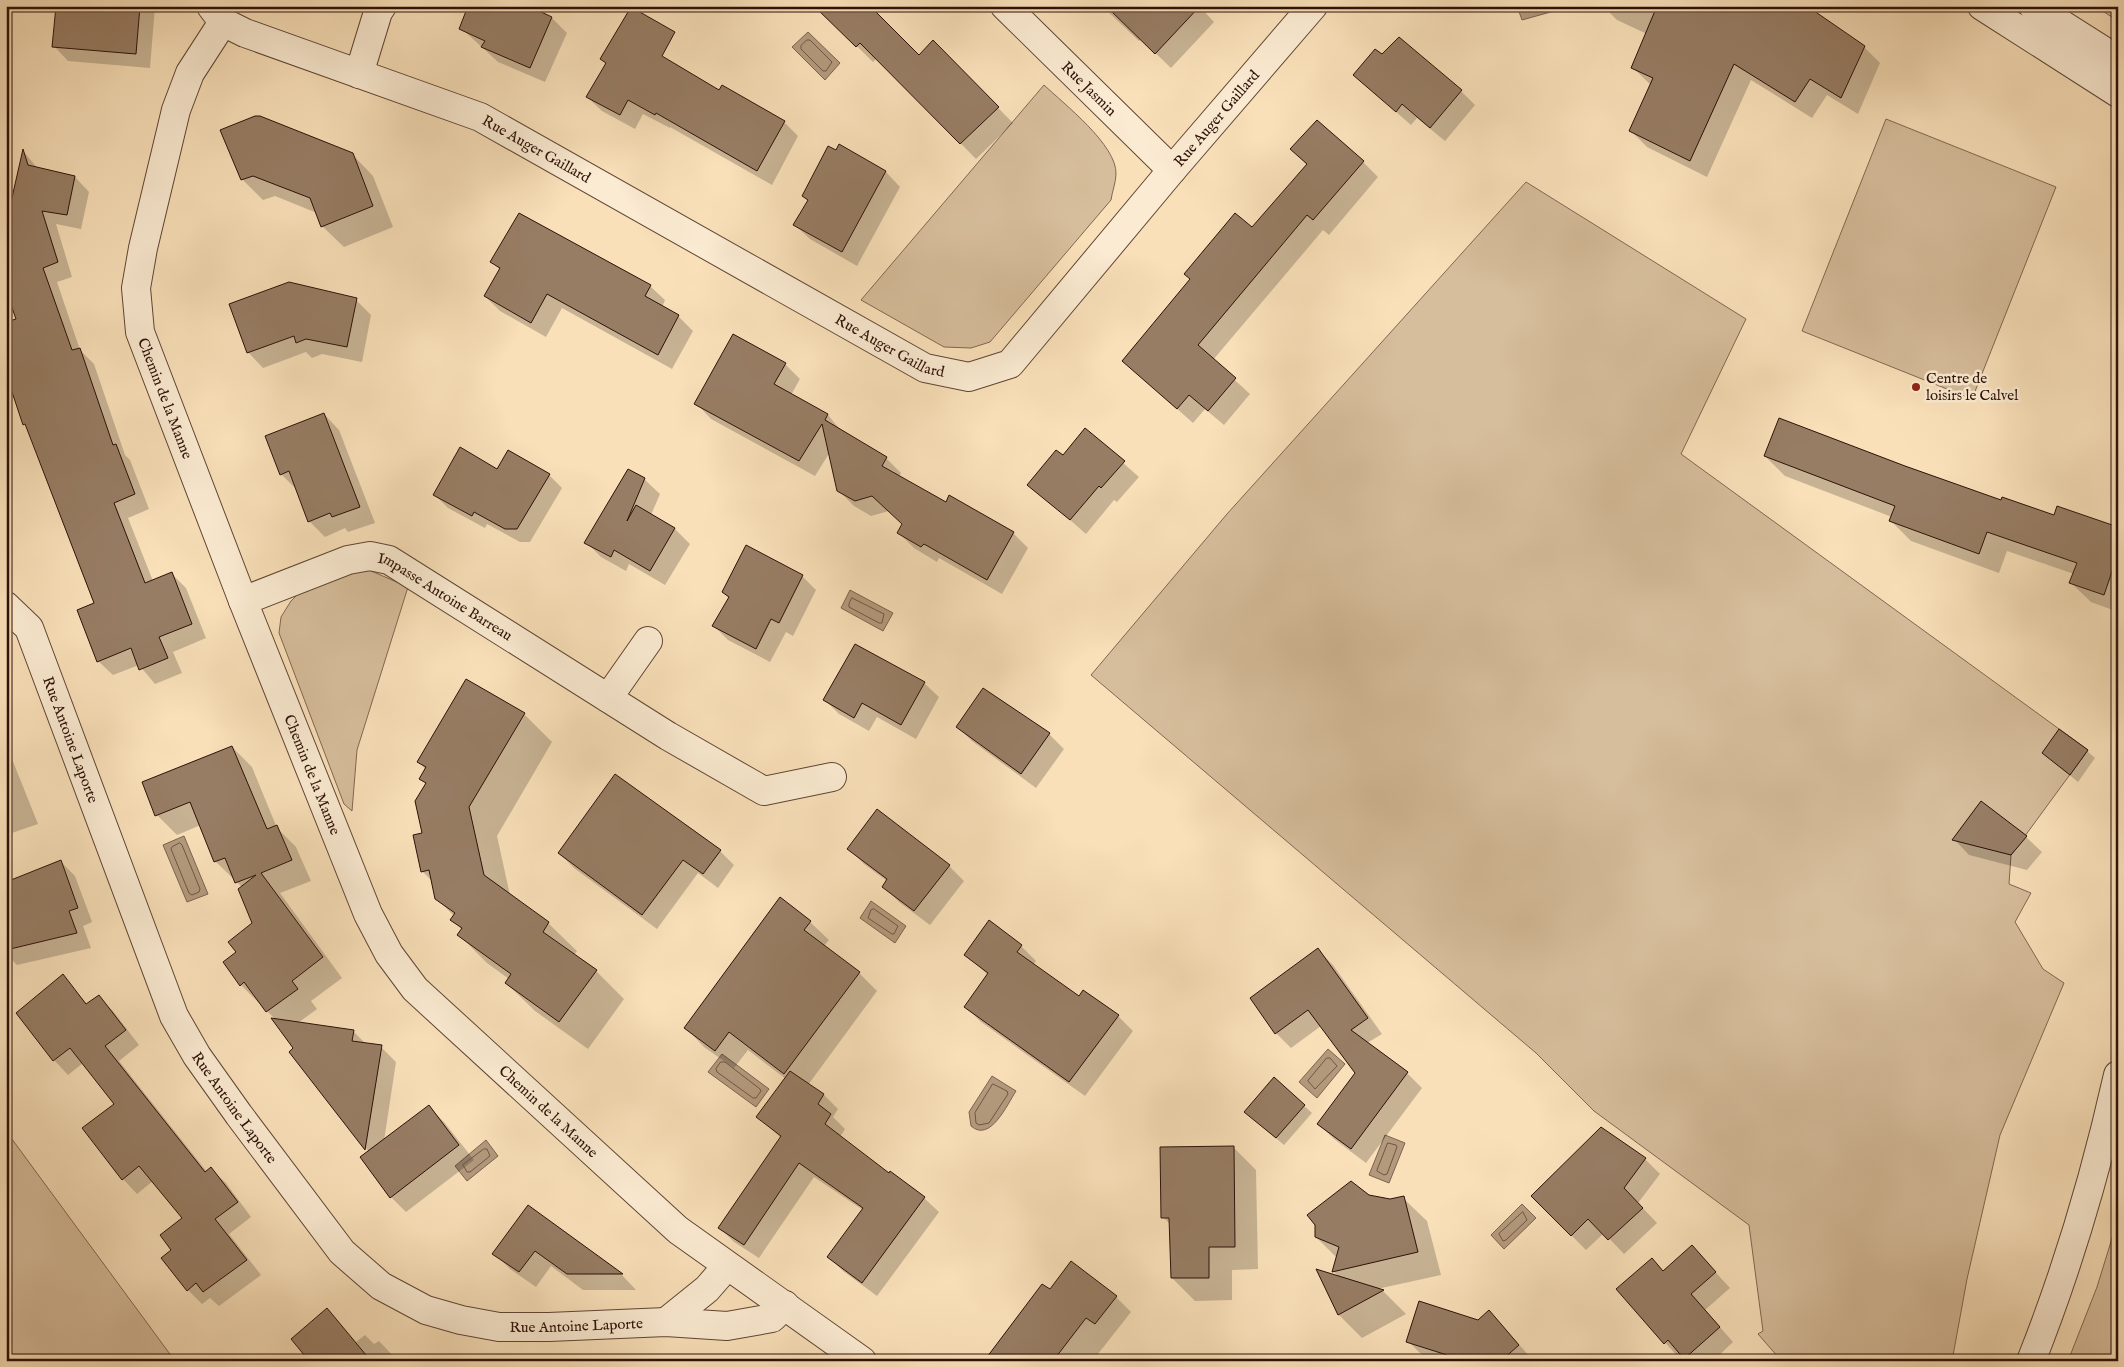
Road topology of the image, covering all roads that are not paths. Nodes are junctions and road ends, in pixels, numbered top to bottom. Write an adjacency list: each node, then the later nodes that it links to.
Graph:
1 (382, 6): 8 (street)
2 (1006, 6): 10 (street, Rue Jasmin)
3 (1313, 6): 10 (street, Rue Auger Gaillard)
4 (1982, 6): 9 (street)
5 (2033, 6): 7 (street)
6 (217, 14): 8 (street, Rue Auger Gaillard); 11 (street, Chemin de la Manne)
7 (2118, 60)
8 (359, 74): 10 (street, Rue Auger Gaillard)
9 (2118, 93)
10 (1172, 170)
11 (243, 600): 14 (street, Impasse Antoine Barreau); 17 (street, Chemin de la Manne)
12 (6, 606): 19 (street, Rue Antoine Laporte)
13 (648, 641): 14 (street)
14 (608, 698): 15 (street, Impasse Antoine Barreau)
15 (832, 777)
16 (2118, 1076): 21 (street)
17 (728, 1266): 18 (street, Chemin de la Manne); 19 (street, Rue Antoine Laporte)
18 (785, 1305): 19 (street, Rue Antoine Laporte); 20 (street, Chemin de la Manne)
19 (666, 1322)
20 (862, 1361)
21 (2031, 1361)

